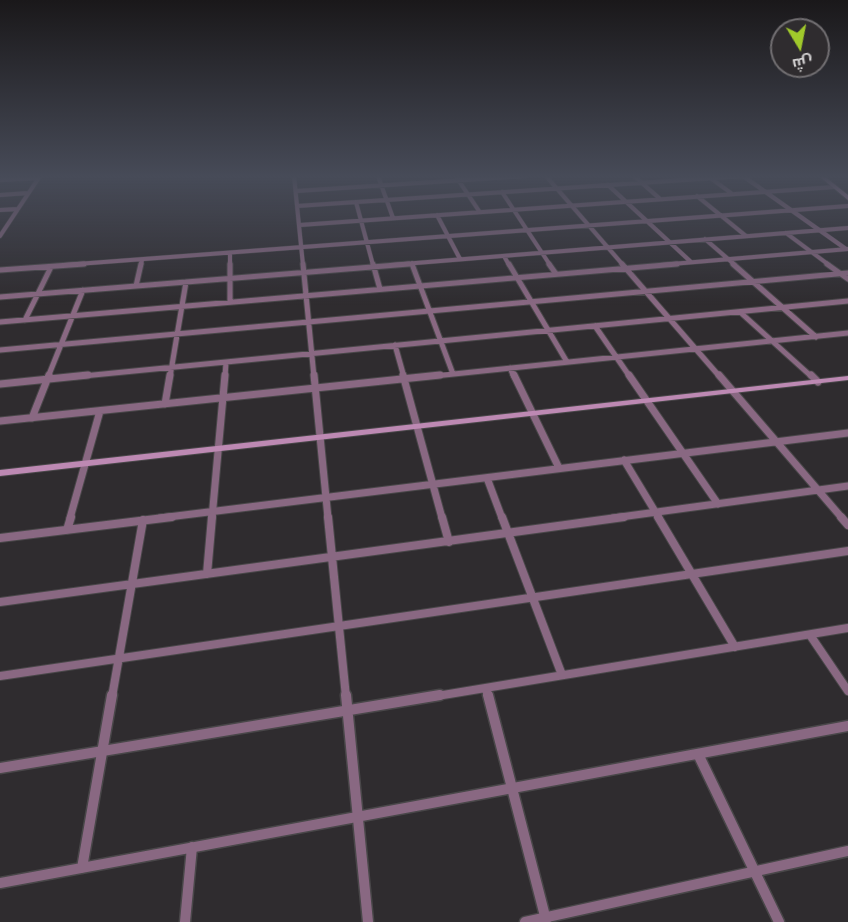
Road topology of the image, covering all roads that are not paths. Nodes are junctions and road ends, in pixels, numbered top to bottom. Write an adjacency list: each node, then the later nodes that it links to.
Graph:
1 (299, 219): 11 (street)
2 (376, 219): 9 (street)
3 (439, 219): 19 (street)
4 (519, 219): 15 (street)
5 (583, 219): 12 (street)
6 (670, 219): 10 (street)
7 (726, 219): 20 (street)
8 (805, 219): 16 (street)
9 (360, 220): 11 (street); 22 (street)
10 (645, 221): 12 (street); 23 (street)
11 (300, 225): 25 (street)
12 (589, 225): 15 (street); 24 (street)
13 (3, 227): 18 (street)
14 (848, 228): 16 (street)
15 (526, 230): 19 (street); 29 (street)
16 (820, 230): 17 (street); 26 (street)
17 (786, 233): 20 (street); 27 (street)
18 (0, 236)
19 (447, 236): 22 (street); 31 (street)
20 (746, 236): 21 (street)
21 (705, 239): 23 (street); 32 (street)
22 (367, 242): 25 (street); 36 (street)
23 (669, 242): 24 (street); 34 (street)
24 (607, 247): 29 (street); 38 (street)
25 (301, 248): 28 (street); 40 (street)
26 (847, 249): 27 (street)
27 (812, 252): 32 (street); 41 (street)
28 (230, 253): 33 (street); 44 (street)
29 (541, 253): 30 (street); 43 (street)
30 (504, 256): 31 (street); 45 (street)
31 (460, 259): 35 (street)
32 (728, 259): 34 (street); 48 (street)
33 (142, 260): 37 (street); 49 (street)
34 (691, 262): 38 (street)
35 (412, 263): 36 (street); 50 (street)
36 (373, 266): 40 (street); 51 (street)
37 (51, 267): 39 (street); 54 (street)
38 (626, 268): 43 (street); 53 (street)
39 (0, 270)
40 (303, 272): 44 (street); 55 (street)
41 (841, 273): 42 (street); 46 (street); 48 (street)
42 (848, 273)
43 (556, 274): 45 (street)
44 (231, 278): 47 (street); 58 (street)
45 (517, 278): 50 (street); 59 (street)
46 (848, 279)
47 (186, 282): 49 (street); 60 (street)
48 (753, 282): 53 (street); 61 (street)
49 (136, 286): 52 (street)
50 (420, 286): 51 (street); 62 (street)
51 (380, 289): 55 (street)
52 (83, 290): 54 (street); 64 (street)
53 (646, 291): 59 (street); 65 (street)
54 (40, 293): 56 (street); 66 (street)
55 (306, 296): 58 (street); 68 (street)
56 (0, 297)
57 (848, 301): 61 (street)
58 (230, 302): 60 (street)
59 (532, 302): 62 (street); 70 (street)
60 (181, 306): 64 (street); 72 (street)
61 (783, 308): 63 (street); 73 (street)
62 (430, 311): 68 (street); 74 (street)
63 (740, 312): 65 (street); 75 (street)
64 (72, 316): 66 (street); 76 (street)
65 (669, 319): 69 (street); 78 (street)
66 (25, 320): 67 (street)
67 (0, 322)
68 (309, 322): 72 (street); 80 (street)
69 (595, 326): 70 (street); 81 (street)
70 (549, 330): 74 (street); 83 (street)
71 (848, 333): 73 (street)
72 (177, 334): 76 (street); 84 (street)
73 (816, 337): 75 (street)
74 (441, 341): 77 (street); 86 (street)
75 (773, 341): 78 (street); 90 (street)
76 (61, 345): 79 (street); 88 (street)
77 (395, 345): 80 (street); 89 (street)
78 (695, 349): 81 (street); 93 (street)
79 (0, 350)
80 (312, 353): 82 (street); 92 (street)
81 (616, 357): 83 (street); 95 (street)
82 (226, 362): 84 (street); 94 (street)
83 (567, 363): 85 (street)
84 (172, 367): 88 (street); 96 (street)
85 (510, 368): 86 (street); 98 (street)
86 (453, 374): 89 (street)
87 (848, 378): 90 (street)
88 (47, 379): 91 (street); 99 (street)
89 (405, 379): 92 (street); 101 (street)
90 (818, 381): 93 (street)
91 (0, 384)
92 (315, 388): 94 (street); 103 (street)
93 (732, 391): 95 (street); 104 (street)
94 (224, 398): 96 (street); 105 (street)
95 (647, 400): 98 (street); 106 (street)
96 (165, 404): 97 (street)
97 (100, 411): 99 (street); 108 (street)
98 (533, 413): 101 (street); 109 (street)
99 (32, 418): 100 (street)
100 (0, 421)
101 (417, 426): 103 (street); 112 (street)
102 (848, 432): 104 (street)
103 (320, 437): 105 (street); 115 (street)
104 (775, 442): 106 (street); 114 (street)
105 (219, 448): 108 (street); 117 (street)
106 (683, 453): 107 (street); 116 (street)
107 (624, 460): 109 (street); 118 (street)
108 (87, 464): 110 (street); 121 (street)
109 (559, 468): 111 (street)
110 (0, 473)
111 (487, 478): 112 (street); 122 (street)
112 (432, 484): 115 (street); 124 (street)
113 (848, 486): 114 (street)
114 (818, 490): 116 (street); 120 (street)
115 (327, 497): 117 (street); 126 (street)
116 (718, 504): 118 (street)
117 (213, 512): 119 (street); 128 (street)
118 (655, 513): 122 (street); 127 (street)
119 (143, 520): 121 (street); 129 (street)
120 (848, 525)
121 (67, 530): 123 (street)
122 (509, 533): 124 (street); 130 (street)
123 (0, 538)
124 (449, 542): 126 (street)
125 (848, 551): 127 (street)
126 (332, 557): 128 (street); 132 (street)
127 (690, 573): 130 (street); 135 (street)
128 (207, 574): 129 (street)
129 (131, 584): 131 (street); 136 (street)
130 (533, 597): 132 (street); 137 (street)
131 (0, 602)
132 (339, 625): 136 (street); 141 (street)
133 (848, 628): 134 (street)
134 (810, 635): 135 (street); 140 (street)
135 (735, 647): 137 (street)
136 (118, 658): 138 (street); 143 (street)
137 (562, 675): 139 (street)
138 (0, 676)
139 (486, 688): 141 (street); 146 (street)
140 (848, 691)
141 (347, 711): 143 (street); 147 (street)
142 (848, 726): 144 (street)
143 (102, 751): 145 (street); 150 (street)
144 (698, 754): 146 (street); 151 (street)
145 (0, 768)
146 (512, 788): 147 (street); 153 (street)
147 (358, 817): 148 (street); 155 (street)
148 (192, 847): 150 (street); 154 (street)
149 (848, 851): 151 (street)
150 (82, 868): 152 (street)
151 (755, 872): 153 (street); 157 (street)
152 (0, 883)
153 (546, 920): 156 (street)
154 (185, 922)
155 (368, 922)
156 (525, 922)
157 (779, 922)

